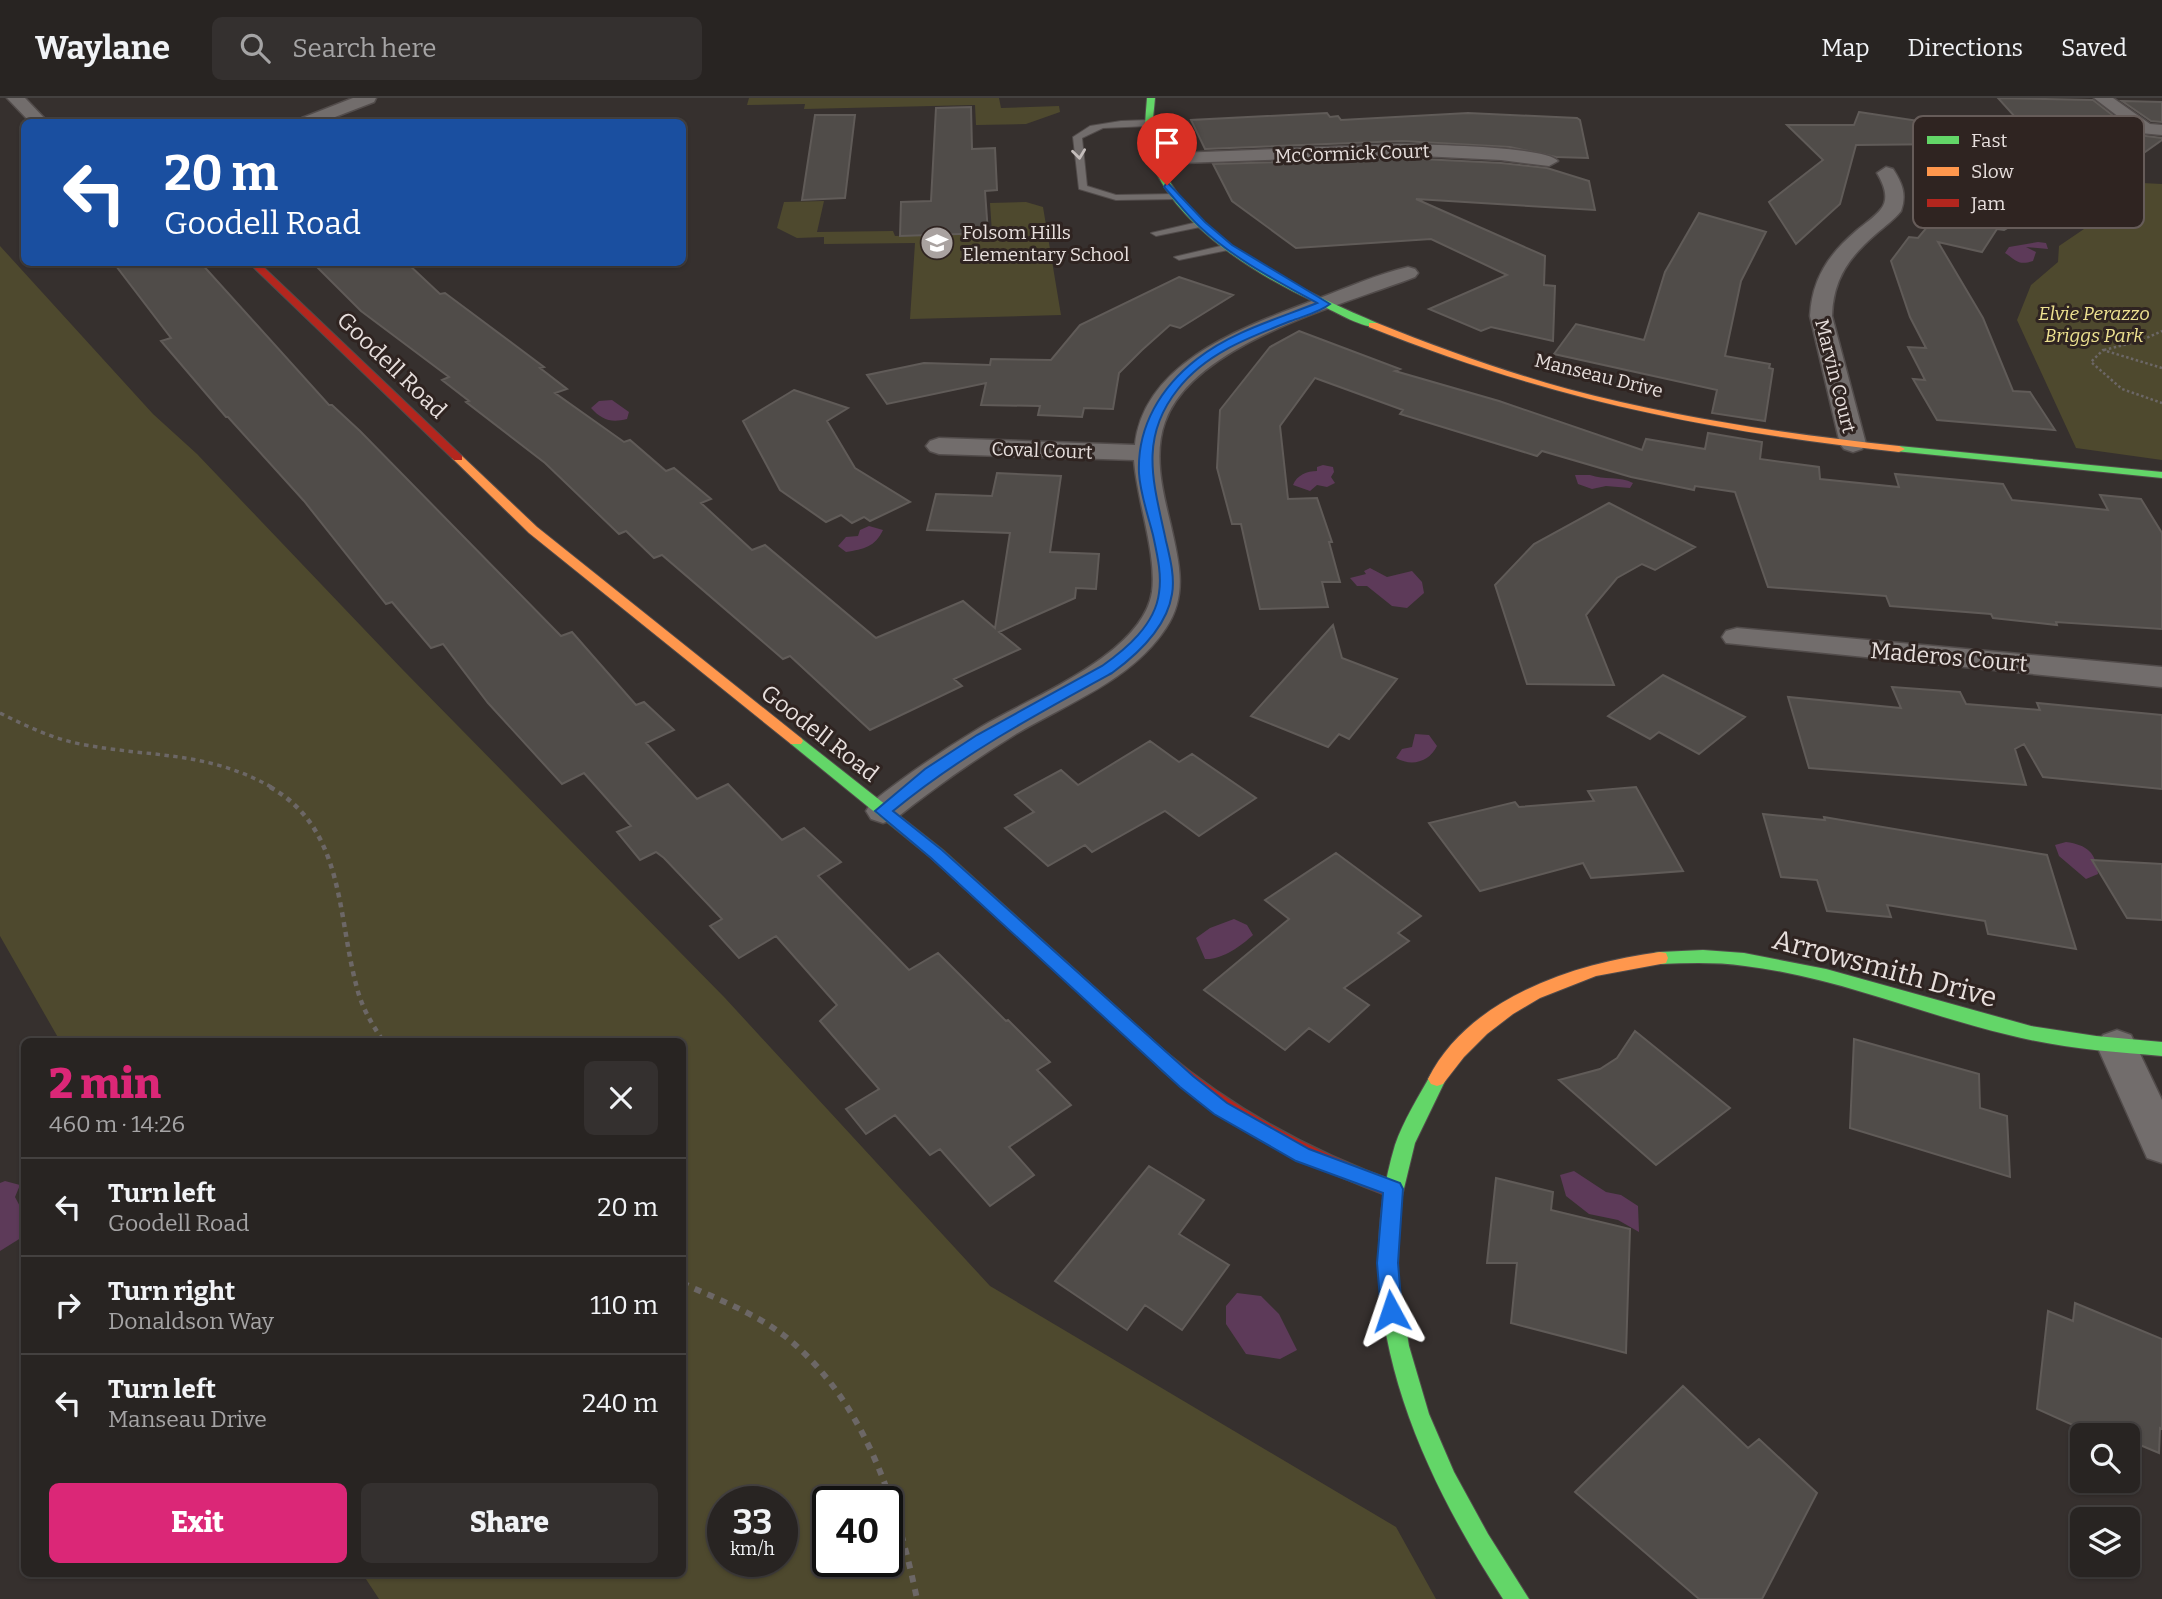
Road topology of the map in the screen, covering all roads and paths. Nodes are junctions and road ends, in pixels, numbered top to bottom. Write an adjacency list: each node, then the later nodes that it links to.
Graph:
1 (368, 98): 7 (street)
2 (1152, 98): 8 (street, Manseau Drive)
3 (2102, 98): 5 (street)
4 (20, 99): 6 (street)
5 (2128, 116)
6 (37, 119)
7 (315, 119)
8 (1149, 123): 11 (street, Manseau Drive); 14 (lane, one-way to 14)
9 (2144, 127): 10 (street)
10 (2162, 130)
11 (1154, 159): 12 (street, McCormick Court); 14 (street, Manseau Drive)
12 (1549, 161)
13 (1886, 173): 26 (street, Marvin Court)
14 (1176, 197): 15 (street, Manseau Drive)
15 (1202, 224): 16 (lane); 17 (street, Manseau Drive)
16 (1156, 233)
17 (1229, 247): 18 (lane); 21 (street, Manseau Drive)
18 (1179, 257)
19 (256, 266): 33 (street, Goodell Road)
20 (1408, 273): 21 (street)
21 (1325, 304): 26 (street, Manseau Drive); 28 (street)
22 (2162, 331): 23 (path)
23 (2103, 351): 24 (path); 25 (path)
24 (2162, 368)
25 (2162, 403)
26 (1853, 444): 29 (street, Manseau Drive)
27 (939, 446): 28 (street, Coval Court)
28 (1145, 453): 33 (street)
29 (2162, 475)
30 (1737, 637): 31 (street, Maderos Court)
31 (2162, 677)
32 (0, 713): 34 (path)
33 (883, 811): 38 (street, Goodell Road)
34 (381, 1038)
35 (2117, 1046): 36 (street, Arrowsmith Drive); 37 (street); 38 (street, Arrowsmith Drive)
36 (2162, 1049)
37 (2162, 1145)
38 (1393, 1189): 41 (street, Arrowsmith Drive)
39 (686, 1285): 40 (path)
40 (917, 1599)
41 (1517, 1599)

